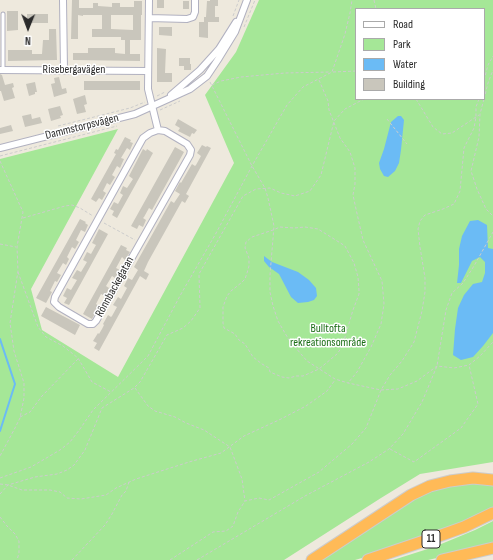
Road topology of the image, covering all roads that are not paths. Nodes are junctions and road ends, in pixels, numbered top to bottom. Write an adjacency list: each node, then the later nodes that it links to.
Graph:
1 (63, 0): 8 (street)
2 (149, 0): 6 (street)
3 (195, 0): 6 (street)
4 (247, 0): 10 (street, Dammstorpsvägen)
5 (3, 14): 7 (lane)
6 (149, 18): 9 (street)
7 (1, 70): 8 (street, Risebergavägen)
8 (64, 70): 9 (street, Risebergavägen)
9 (148, 71): 10 (street)
10 (152, 106): 11 (street); 12 (street, Dammstorpsvägen)
11 (158, 130): 11 (street, Rönnbackegatan)
12 (0, 148)
13 (493, 480): 16 (highway)
14 (493, 513): 17 (highway, 11)
15 (492, 549): 18 (highway, 11)
16 (312, 560)
17 (368, 560)
18 (442, 560)

